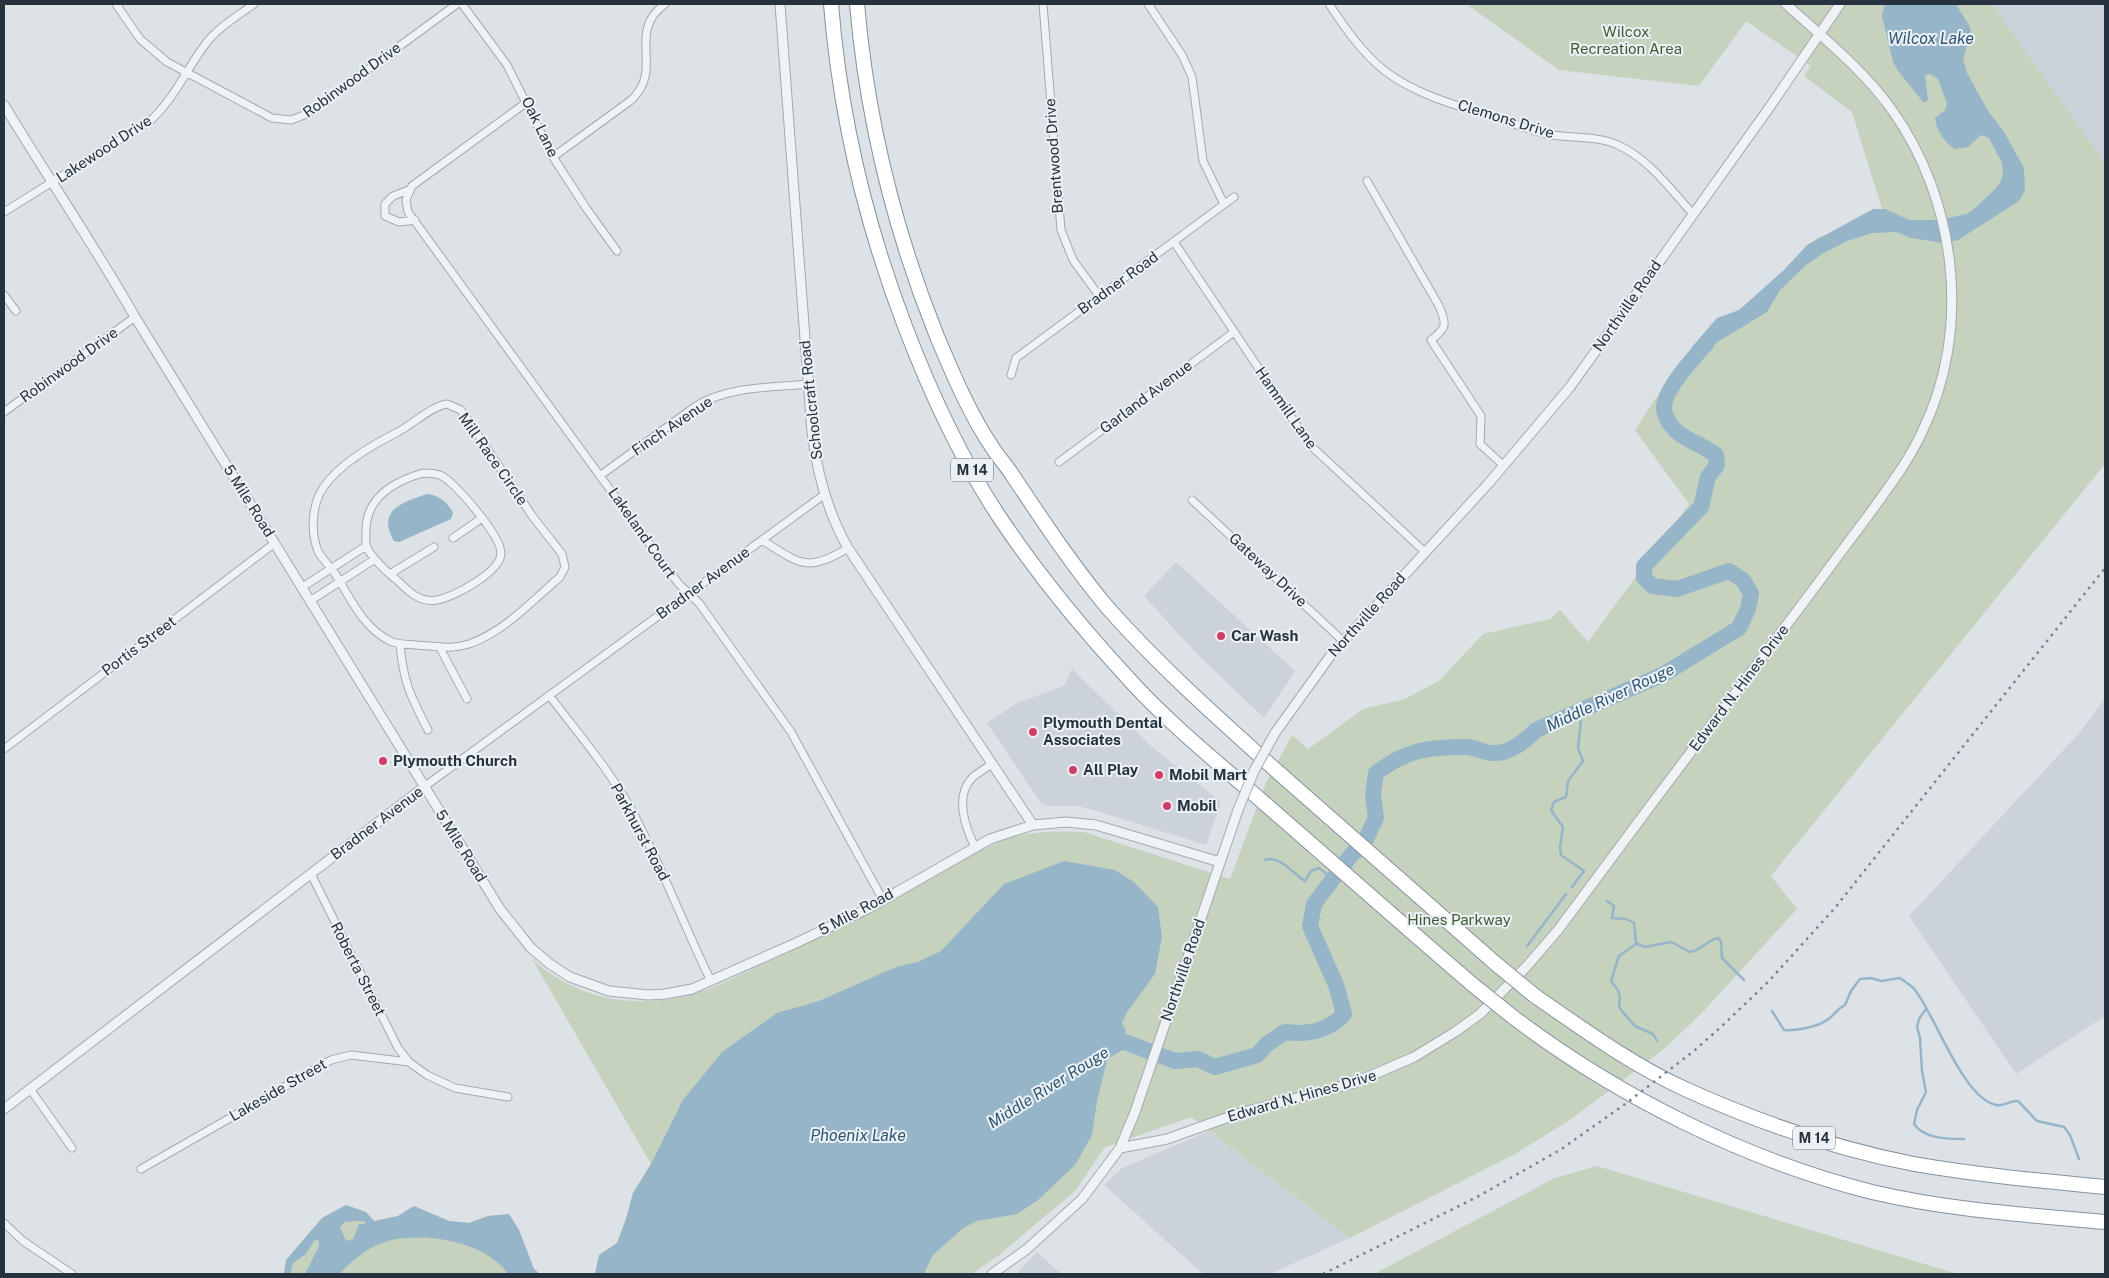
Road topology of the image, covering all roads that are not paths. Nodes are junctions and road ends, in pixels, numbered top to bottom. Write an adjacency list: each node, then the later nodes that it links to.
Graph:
1 (116, 4): 15 (street, Robinwood Drive)
2 (254, 4): 15 (street, Lakewood Drive)
3 (457, 4): 15 (street, Robinwood Drive)
4 (462, 4): 16 (street, Oak Lane)
5 (666, 4): 18 (street)
6 (780, 4): 35 (street, Schoolcraft Road)
7 (832, 4): 80 (highway, M 14, bridge)
8 (857, 4): 79 (highway, M 14, bridge)
9 (1043, 4): 30 (street, Brentwood Drive)
10 (1148, 4): 23 (street)
11 (1329, 4): 25 (street, Clemons Drive)
12 (1786, 4): 14 (street, Edward N. Hines Drive)
13 (1840, 4): 14 (street, Northville Road)
14 (1821, 34): 25 (street, Northville Road); 77 (street, Edward N. Hines Drive)
15 (187, 73): 20 (street, Lakewood Drive)
16 (527, 102): 18 (street, Oak Lane); 21 (street)
17 (4, 105): 20 (street, 5 Mile Road)
18 (554, 157): 28 (street, Oak Lane)
19 (1367, 181): 38 (street)
20 (51, 183): 24 (street, Lakewood Drive); 32 (street, 5 Mile Road)
21 (409, 190): 26 (street, Lakeland Court); 26 (street)
22 (1234, 198): 23 (street, Bradner Road)
23 (1224, 204): 27 (street, Bradner Road)
24 (4, 212)
25 (1693, 214): 38 (street, Northville Road)
26 (415, 220): 39 (street, Lakeland Court)
27 (1174, 242): 30 (street, Bradner Road); 33 (street, Hammill Lane)
28 (617, 251)
29 (4, 295): 31 (street)
30 (1100, 298): 34 (street, Bradner Road)
31 (16, 311)
32 (135, 317): 36 (street, Robinwood Drive); 45 (street, 5 Mile Road)
33 (1234, 332): 37 (street, Garland Avenue); 49 (street, Hammill Lane)
34 (1011, 375)
35 (808, 384): 39 (street, Finch Avenue); 40 (street, Schoolcraft Road)
36 (4, 412)
37 (1059, 462)
38 (1504, 466): 49 (street, Northville Road)
39 (601, 475): 55 (street, Lakeland Court)
40 (825, 494): 44 (street, Bradner Avenue); 48 (street, Schoolcraft Road)
41 (1192, 500): 57 (street, Gateway Drive)
42 (482, 518): 43 (street); 46 (street); 52 (street)
43 (453, 538)
44 (762, 540): 48 (street); 55 (street, Bradner Avenue)
45 (275, 543): 54 (street, 5 Mile Road); 63 (street, Portis Street)
46 (366, 546): 50 (street); 51 (street)
47 (434, 547): 52 (street)
48 (848, 548): 64 (street, Schoolcraft Road)
49 (1425, 552): 57 (street, Northville Road)
50 (375, 559): 52 (street); 53 (street)
51 (332, 569): 53 (street, Mill Race Circle); 54 (street); 59 (street, Mill Race Circle)
52 (390, 574)
53 (340, 582): 56 (street); 58 (street, Mill Race Circle)
54 (302, 588): 56 (street, 5 Mile Road)
55 (689, 593): 60 (street, Bradner Avenue); 70 (street, Lakeland Court)
56 (310, 601): 65 (street, 5 Mile Road)
57 (1343, 641): 68 (street, Northville Road, bridge)
58 (400, 644): 59 (street, Mill Race Circle); 62 (street)
59 (440, 648): 61 (street)
60 (549, 695): 65 (street, Bradner Avenue); 71 (street, Parkhurst Road)
61 (467, 699)
62 (428, 730)
63 (4, 749)
64 (992, 764): 66 (street, Schoolcraft Road); 67 (street)
65 (424, 787): 69 (street, Bradner Avenue); 71 (street, 5 Mile Road)
66 (1033, 825): 67 (street, 5 Mile Road); 68 (street, 5 Mile Road)
67 (974, 847): 70 (street, 5 Mile Road)
68 (1220, 862): 77 (street, Northville Road)
69 (310, 874): 72 (street, Roberta Street); 73 (street, Bradner Avenue)
70 (883, 900): 71 (street, 5 Mile Road)
71 (711, 981)
72 (409, 1062): 74 (street, Lakeside Street); 78 (street, Lakeside Street)
73 (30, 1089): 75 (street); 76 (street)
74 (508, 1097)
75 (4, 1110)
76 (72, 1148)
77 (1120, 1148): 85 (street, Northville Road)
78 (141, 1169)
79 (2105, 1187)
80 (2036, 1216): 81 (highway, M 14); 83 (highway)
81 (2105, 1222)
82 (4, 1223): 84 (street)
83 (2105, 1229)
84 (72, 1274)
85 (992, 1274)

